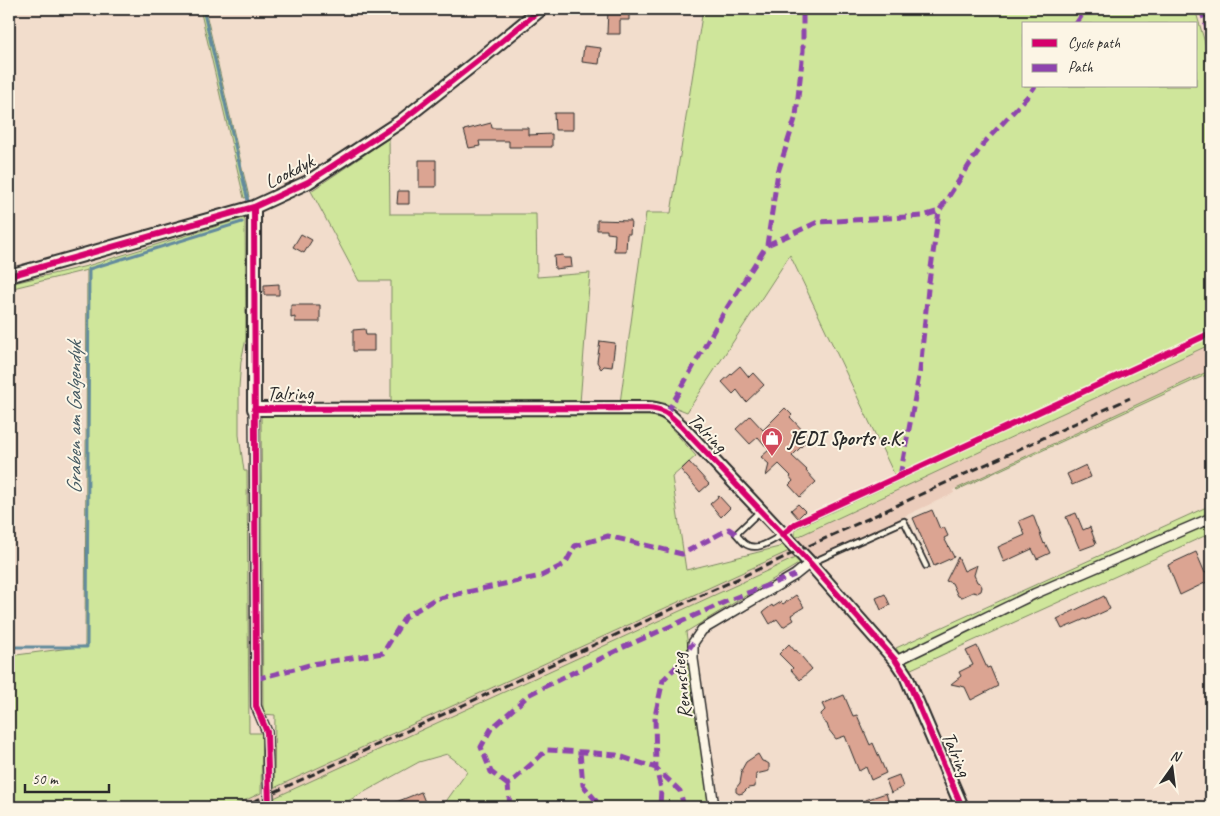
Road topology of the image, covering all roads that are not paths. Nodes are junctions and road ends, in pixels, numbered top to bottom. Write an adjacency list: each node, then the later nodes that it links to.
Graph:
1 (541, 9): 2 (street, Lookdyk)
2 (254, 207): 3 (street, Lookdyk); 4 (street, Talring)
3 (9, 276)
4 (254, 409): 5 (street, Talring); 11 (street, Talring)
5 (760, 511): 7 (street, Talring); 7 (lane)
6 (1211, 518): 10 (street)
7 (782, 535): 8 (street, Talring)
8 (810, 563): 9 (lane); 10 (street, Talring); 12 (street, Rennstieg)
9 (926, 566)
10 (896, 661): 13 (street, Talring)
11 (269, 807)
12 (714, 807)
13 (962, 807)

